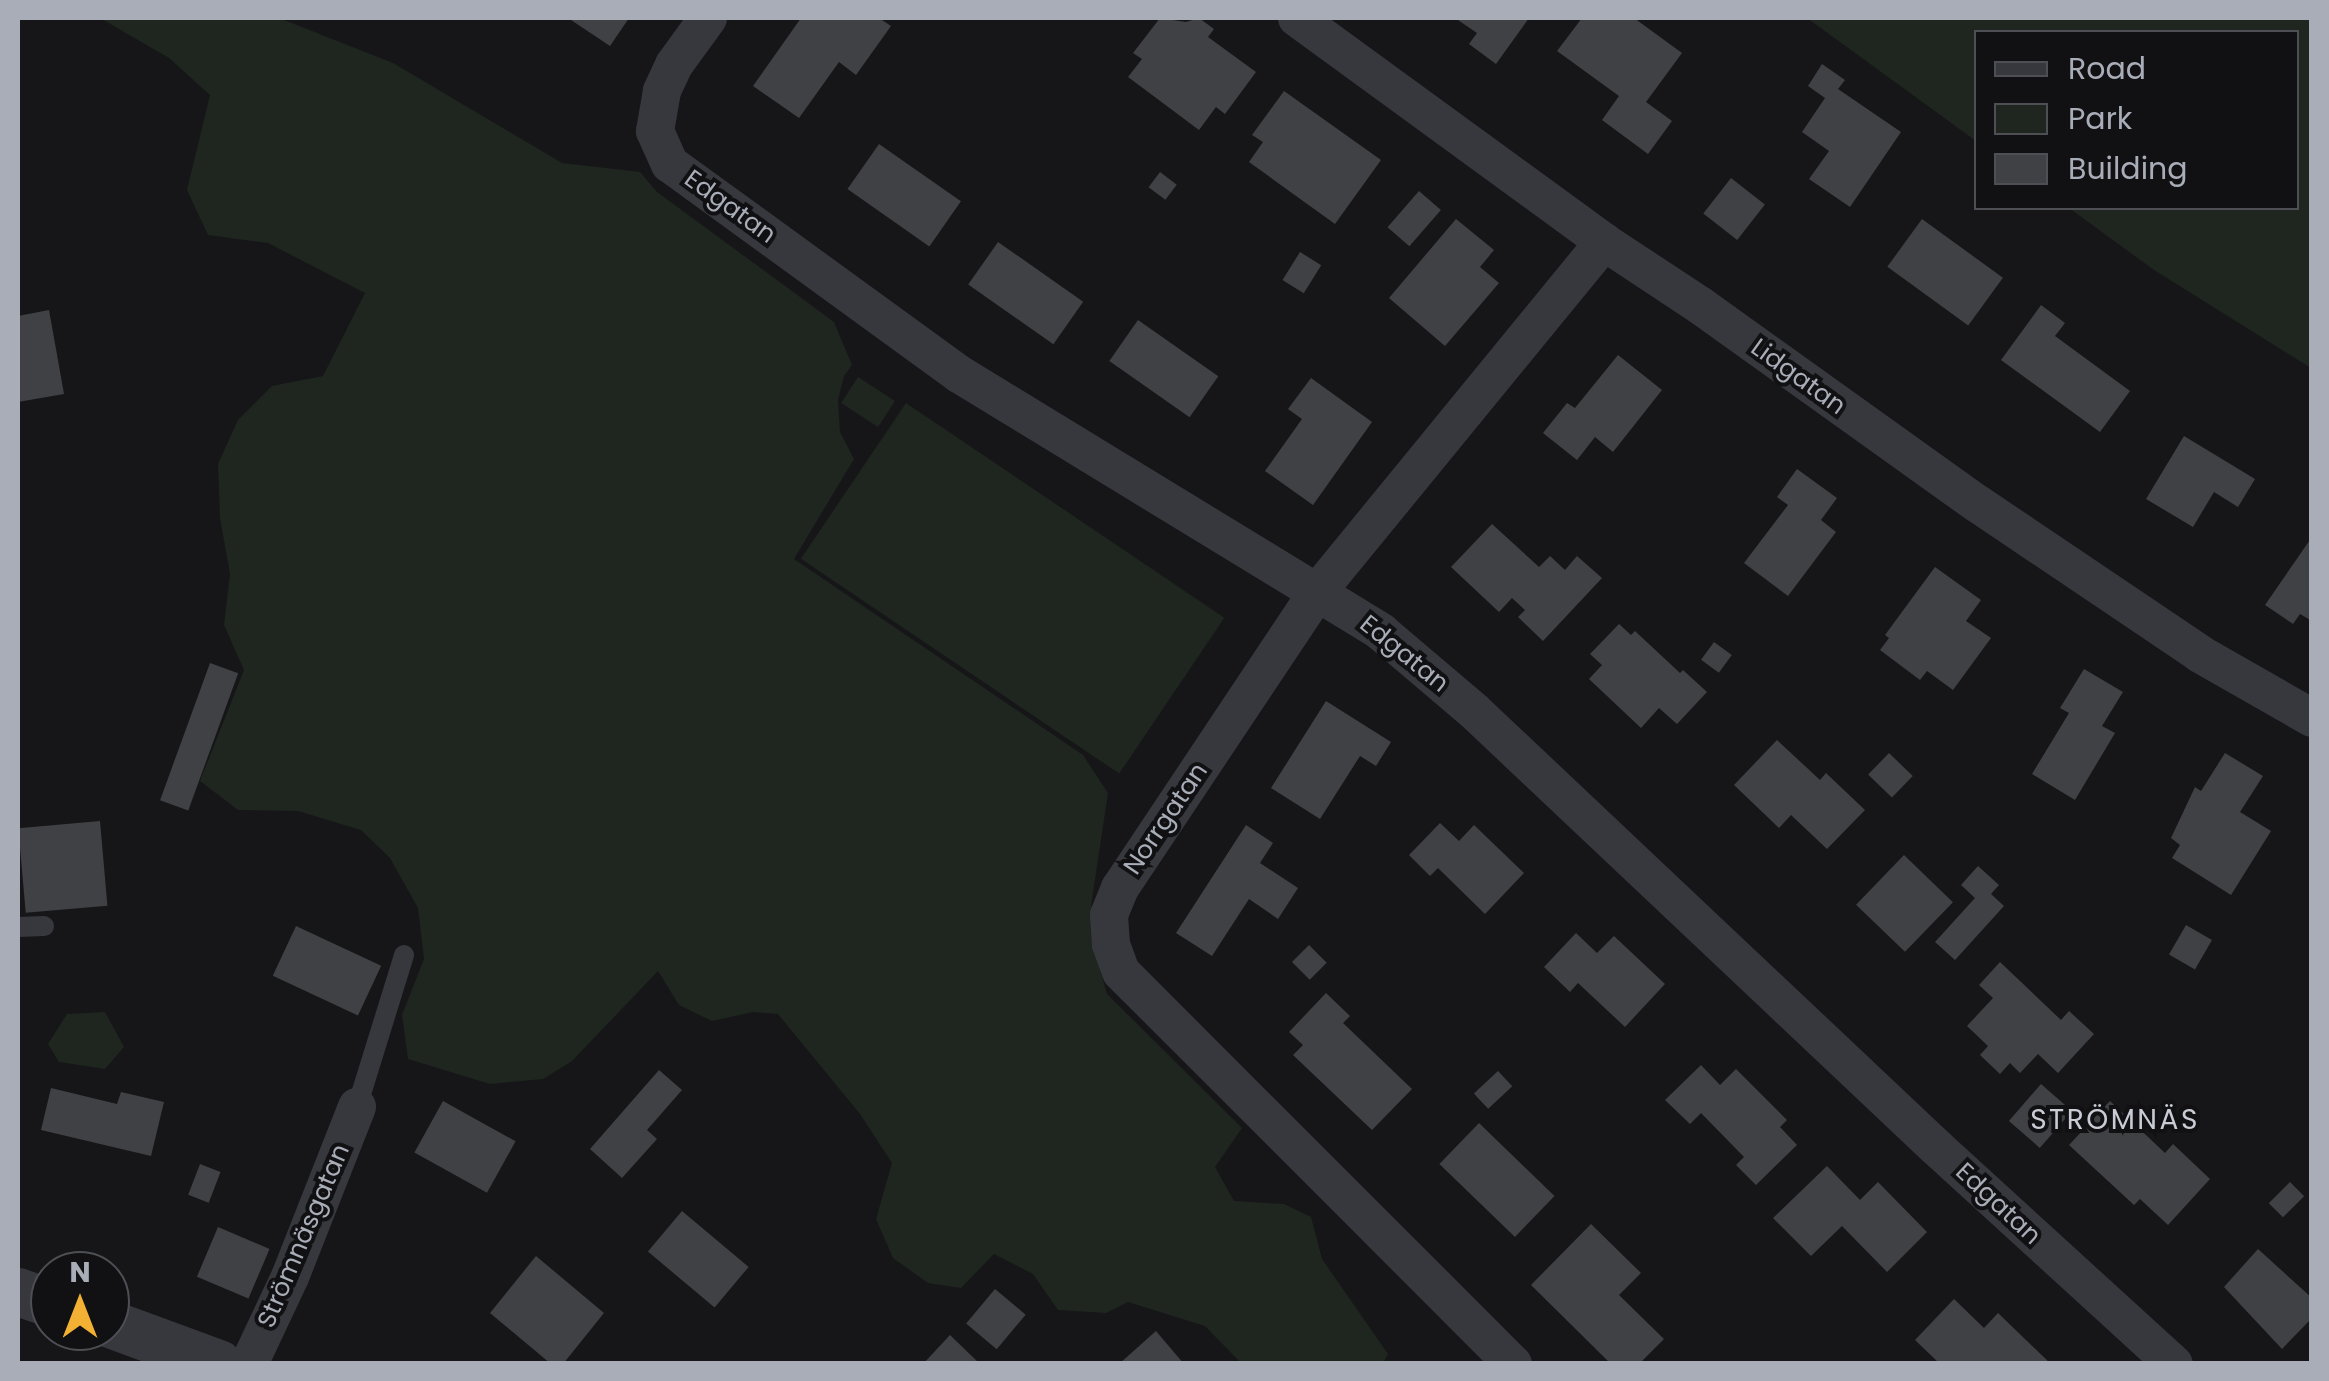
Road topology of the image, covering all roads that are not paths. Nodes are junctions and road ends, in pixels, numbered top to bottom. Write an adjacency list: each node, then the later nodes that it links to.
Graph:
1 (708, 18): 4 (street, Edgatan)
2 (1297, 18): 3 (street, Lidgatan)
3 (1604, 242): 4 (street, Norrgatan); 5 (street, Lidgatan)
4 (1319, 590): 13 (street, Norrgatan); 14 (street, Edgatan)
5 (2312, 718)
6 (44, 926): 7 (lane)
7 (18, 927)
8 (404, 954): 9 (lane)
9 (358, 1107): 12 (street, Strömnäsgatan)
10 (130, 1331): 11 (street)
11 (219, 1364)
12 (248, 1364)
13 (1513, 1364)
14 (2174, 1364)

